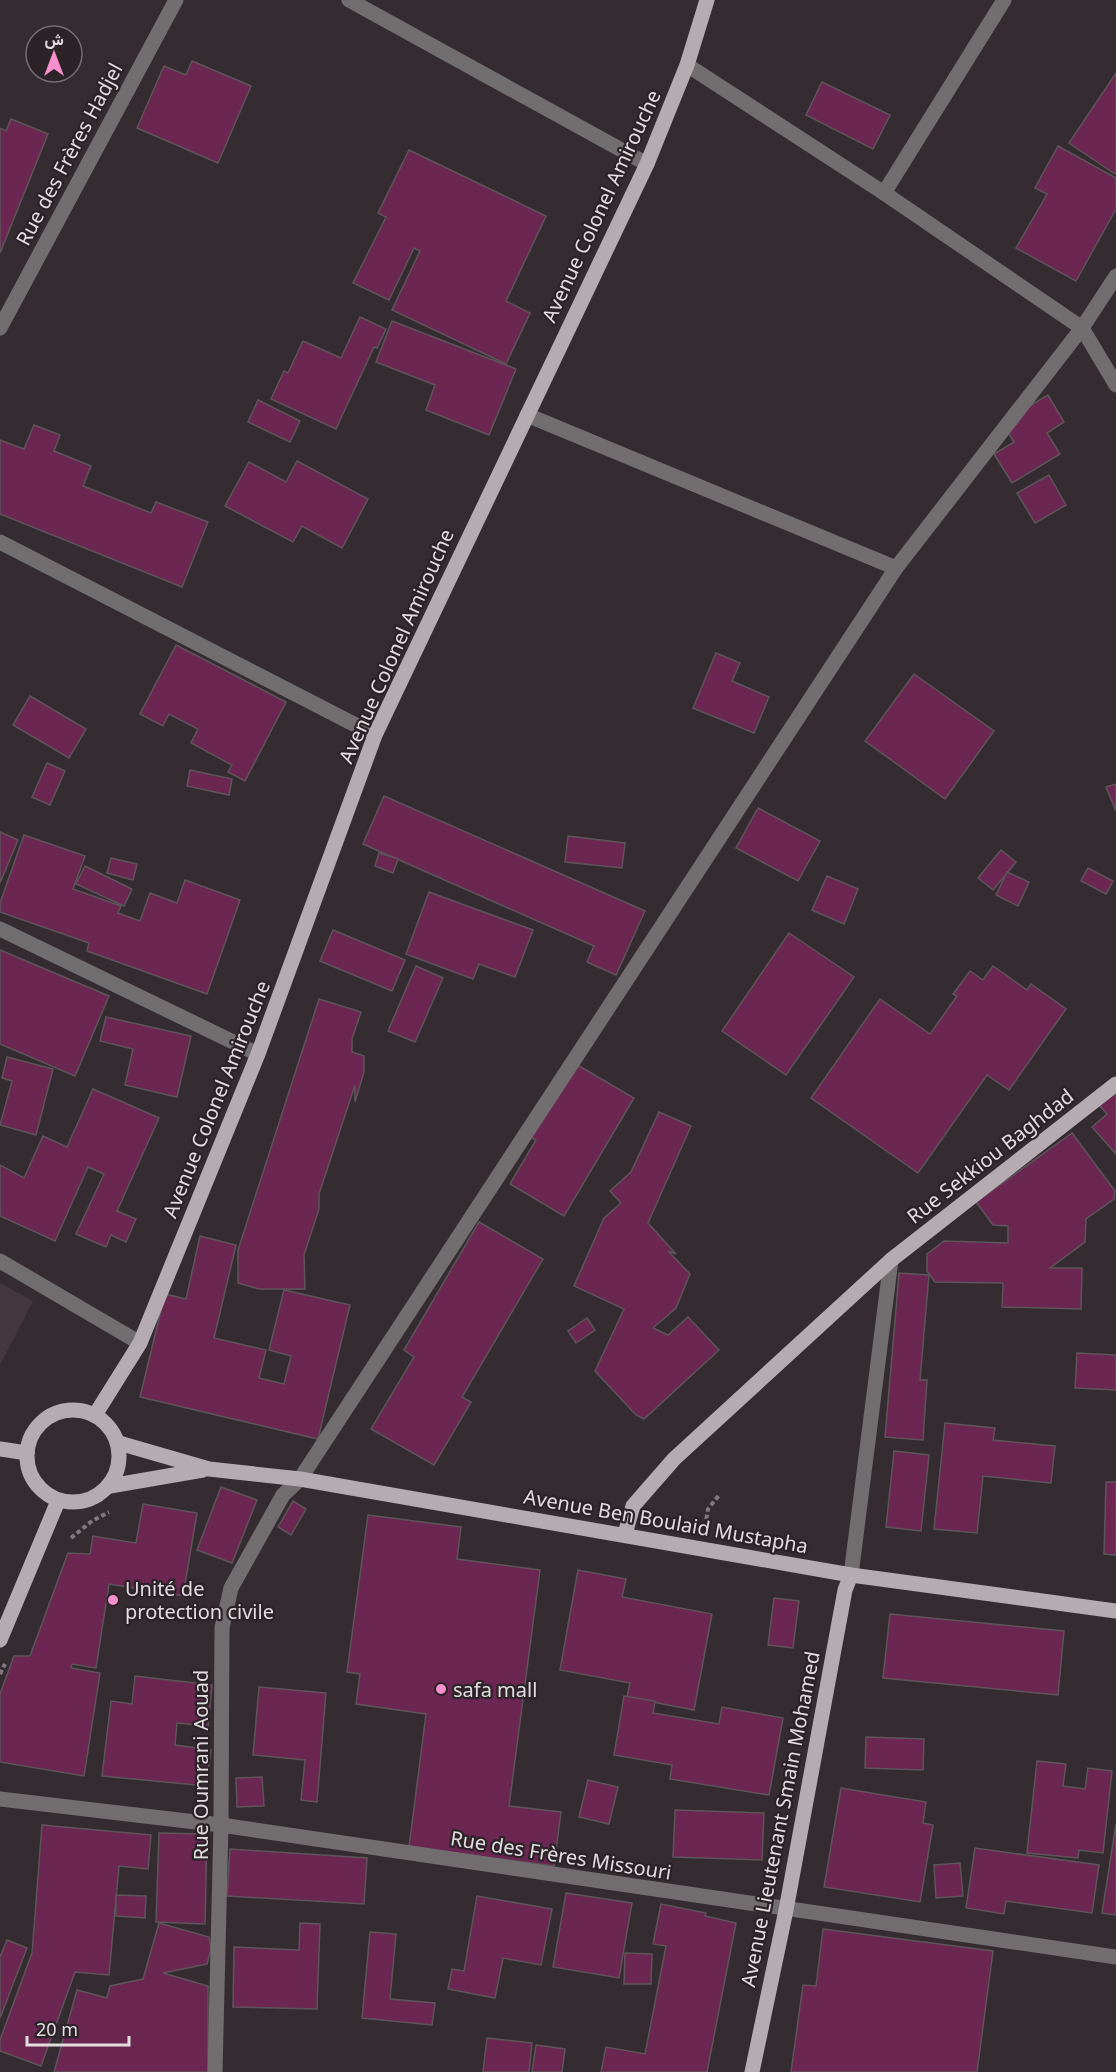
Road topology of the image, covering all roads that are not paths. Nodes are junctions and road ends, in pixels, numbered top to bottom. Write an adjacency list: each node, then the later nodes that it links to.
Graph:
1 (176, 0): 9 (street, Rue des Frères Hadjel)
2 (349, 0): 6 (street)
3 (707, 0): 5 (main road, Avenue Colonel Amirouche)
4 (1004, 0): 7 (street)
5 (687, 65): 6 (main road, Avenue Colonel Amirouche); 7 (street)
6 (648, 164): 13 (main road, Avenue Colonel Amirouche)
7 (884, 193): 11 (street)
8 (1116, 276): 11 (street, Rue Oumrani Aouad)
9 (6, 304): 10 (street, Rue des Frères Hadjel)
10 (0, 328)
11 (1082, 328): 12 (street); 15 (street, Rue Oumrani Aouad)
12 (1116, 385)
13 (527, 415): 15 (street); 16 (main road, Avenue Colonel Amirouche)
14 (0, 542): 16 (street)
15 (896, 568): 28 (street, Rue Oumrani Aouad)
16 (375, 735): 18 (main road, Avenue Colonel Amirouche)
17 (0, 929): 18 (street)
18 (258, 1054): 22 (main road, Avenue Colonel Amirouche)
19 (1116, 1084): 20 (main road, Rue Sekkiou Baghdad)
20 (891, 1260): 31 (main road, Rue Sekkiou Baghdad); 32 (street)
21 (0, 1261): 22 (street)
22 (140, 1343): 23 (main road, Avenue Colonel Amirouche)
23 (95, 1415): 24 (main road); 26 (main road)
24 (119, 1443): 27 (main road); 29 (main road)
25 (0, 1449): 26 (main road)
26 (27, 1453): 30 (main road)
27 (209, 1469): 28 (main road, Avenue Ben Boulaid Mustapha); 29 (main road)
28 (300, 1479): 31 (main road, Avenue Ben Boulaid Mustapha); 36 (street, Rue Oumrani Aouad)
29 (110, 1486): 30 (main road)
30 (58, 1501): 34 (main road)
31 (624, 1534): 32 (main road, Avenue Ben Boulaid Mustapha)
32 (852, 1575): 33 (main road, Avenue Ben Boulaid Mustapha); 37 (main road, Avenue Lieutenant Smain Mohamed)
33 (1116, 1611)
34 (0, 1640)
35 (0, 1799): 36 (street, Rue des Frères Missouri)
36 (221, 1825): 37 (street, Rue des Frères Missouri); 39 (street, Rue Oumrani Aouad)
37 (786, 1910): 38 (street, Rue des Frères Missouri); 40 (main road, Avenue Lieutenant Smain Mohamed)
38 (1116, 1957)
39 (215, 2072)
40 (752, 2072)

